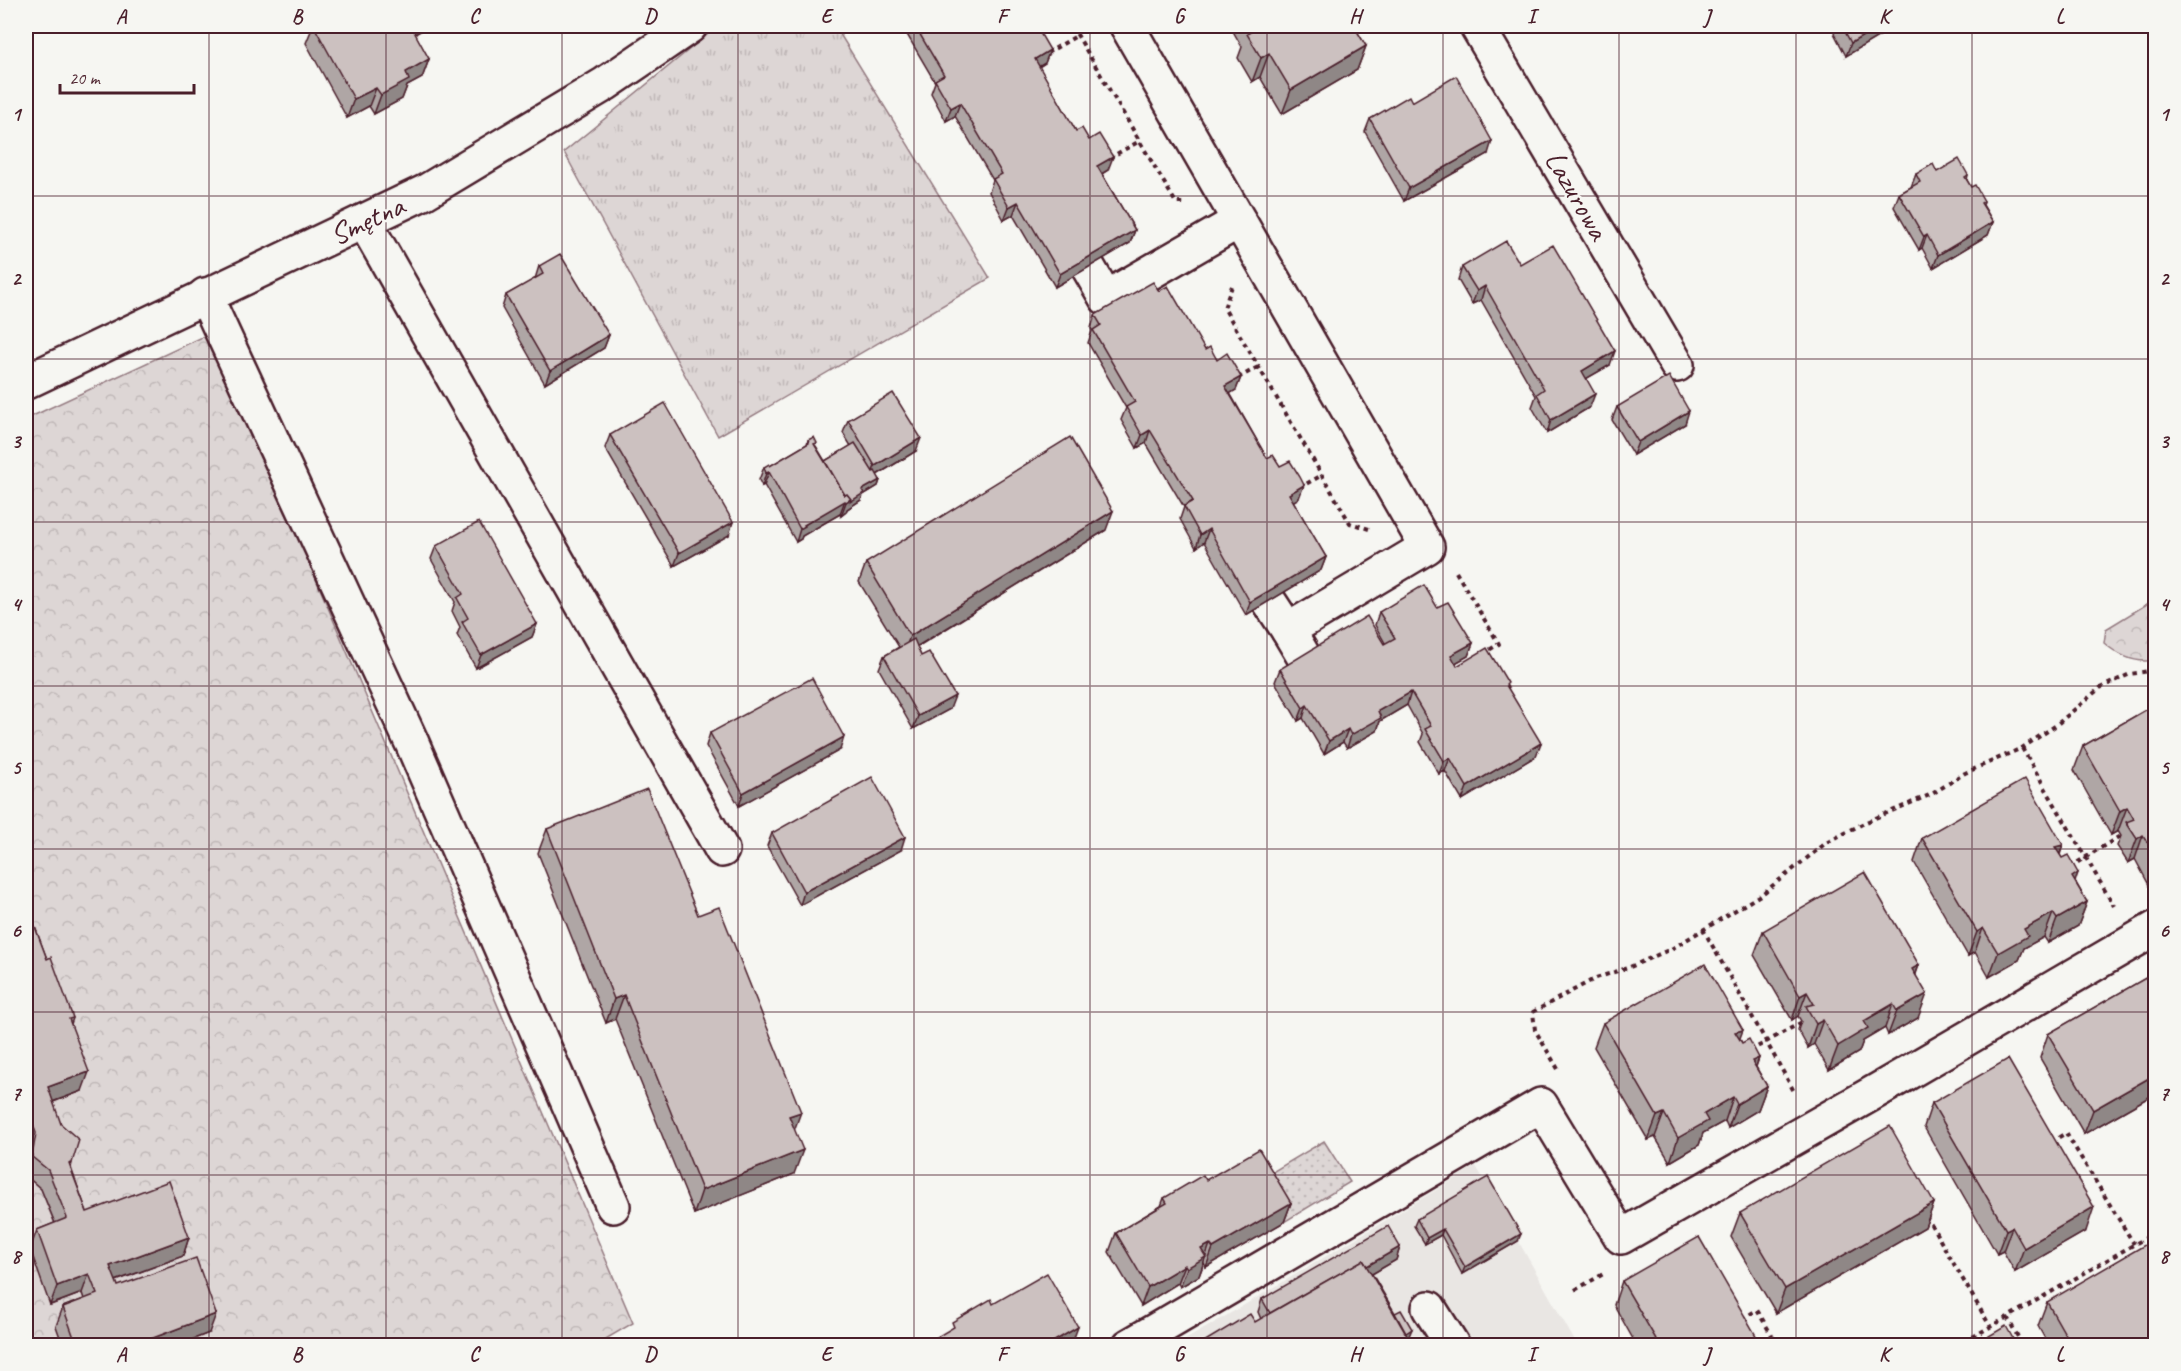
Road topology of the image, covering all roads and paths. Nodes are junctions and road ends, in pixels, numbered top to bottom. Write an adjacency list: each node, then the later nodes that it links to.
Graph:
1 (690, 26): 8 (street, Smętna)
2 (1126, 26): 9 (street)
3 (1477, 26): 12 (street, Lazurowa)
4 (1078, 35): 5 (path)
5 (1041, 56)
6 (1140, 141): 7 (path)
7 (1103, 162)
8 (364, 221): 11 (street, Smętna); 26 (street)
9 (1239, 222): 10 (street); 20 (street)
10 (1088, 267)
11 (205, 295): 14 (street, Smętna); 38 (street)
12 (1677, 365)
13 (1258, 367): 15 (path)
14 (26, 382)
15 (1232, 382)
16 (1322, 475): 17 (path)
17 (1295, 490)
18 (1455, 570): 21 (path)
19 (1269, 600): 20 (street)
20 (1288, 630): 22 (street)
21 (1481, 654)
22 (1307, 662)
23 (2156, 670): 24 (path)
24 (2022, 748): 27 (path); 31 (path)
25 (2120, 836): 27 (path)
26 (722, 850)
27 (2085, 857): 28 (path); 29 (path)
28 (2068, 868)
29 (2112, 902)
30 (2156, 928): 46 (street)
31 (1703, 929): 33 (path); 35 (path)
32 (1802, 1022): 33 (path)
33 (1767, 1042): 34 (path); 36 (path)
34 (1749, 1052)
35 (1562, 1079)
36 (1789, 1083)
37 (2050, 1143): 41 (path)
38 (613, 1206)
39 (1923, 1212): 45 (path)
40 (2156, 1232): 41 (path)
41 (2134, 1244): 43 (path)
42 (1429, 1308): 47 (street)
43 (2007, 1317): 45 (path); 50 (path)
44 (1733, 1324): 48 (path)
45 (1990, 1326): 49 (path)
46 (1129, 1346)
47 (1453, 1346)
48 (1778, 1346)
49 (1957, 1346)
50 (2023, 1346)

